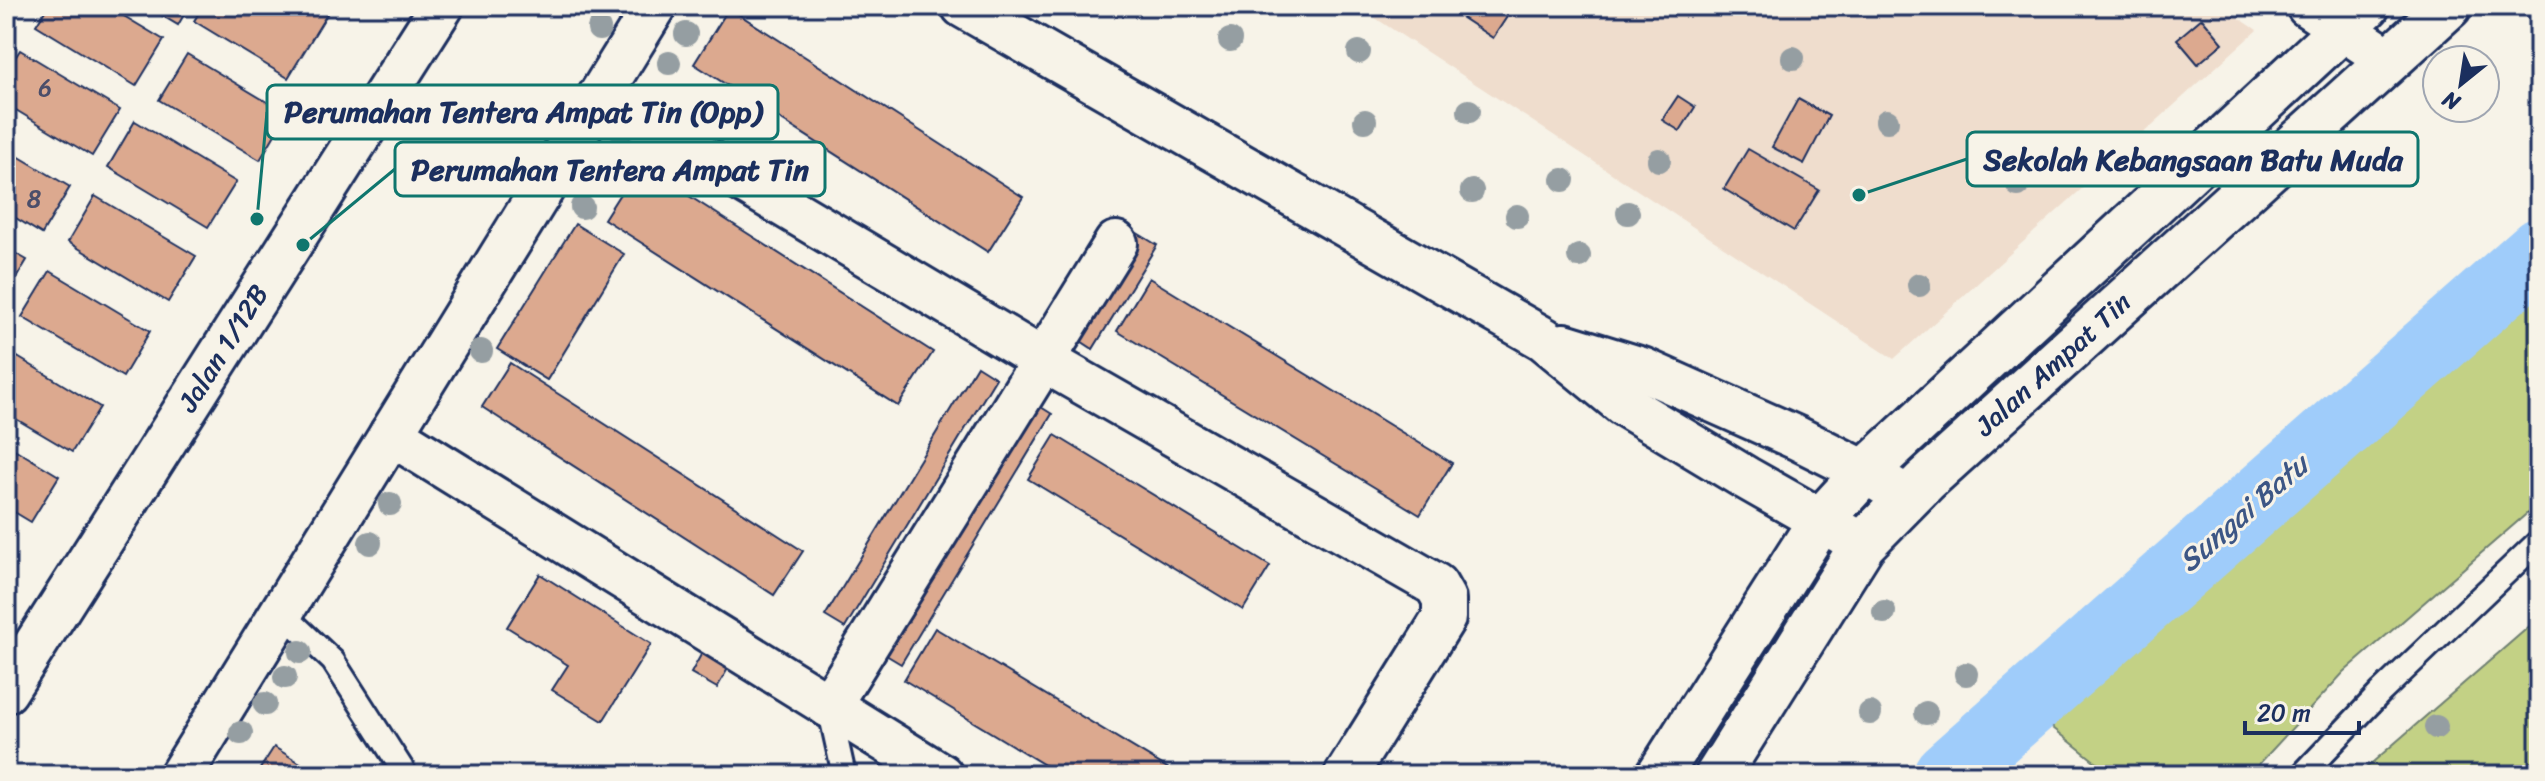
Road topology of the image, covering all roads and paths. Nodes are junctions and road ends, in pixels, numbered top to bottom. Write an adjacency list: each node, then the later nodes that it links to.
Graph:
1 (442, 6): 18 (street, Jalan 1/12B)
2 (655, 6): 7 (street)
3 (963, 6): 9 (street)
4 (2449, 6): 6 (street, Jalan Ampat Tin)
5 (2339, 13): 6 (street); 12 (street, Jalan Ampat Tin)
6 (2388, 59): 13 (street, Jalan Ampat Tin)
7 (600, 96): 10 (street); 11 (street)
8 (1116, 243): 10 (street)
9 (1544, 339): 12 (street); 14 (street)
10 (1043, 360): 19 (street); 24 (street)
11 (391, 434): 17 (street); 19 (street)
12 (1865, 472): 13 (street); 14 (street, Jalan Ampat Tin)
13 (1907, 497): 16 (street, Jalan Ampat Tin)
14 (1821, 520): 16 (street); 25 (street, Jalan Ampat Tin)
15 (2539, 541): 27 (lane)
16 (1863, 544): 26 (street, Jalan Ampat Tin)
17 (281, 612): 20 (street); 21 (lane)
18 (6, 691)
19 (829, 706): 22 (lane); 23 (street)
20 (181, 775)
21 (406, 775)
22 (844, 775)
23 (941, 775)
24 (1346, 775)
25 (1659, 775)
26 (1718, 775)
27 (2302, 775)

